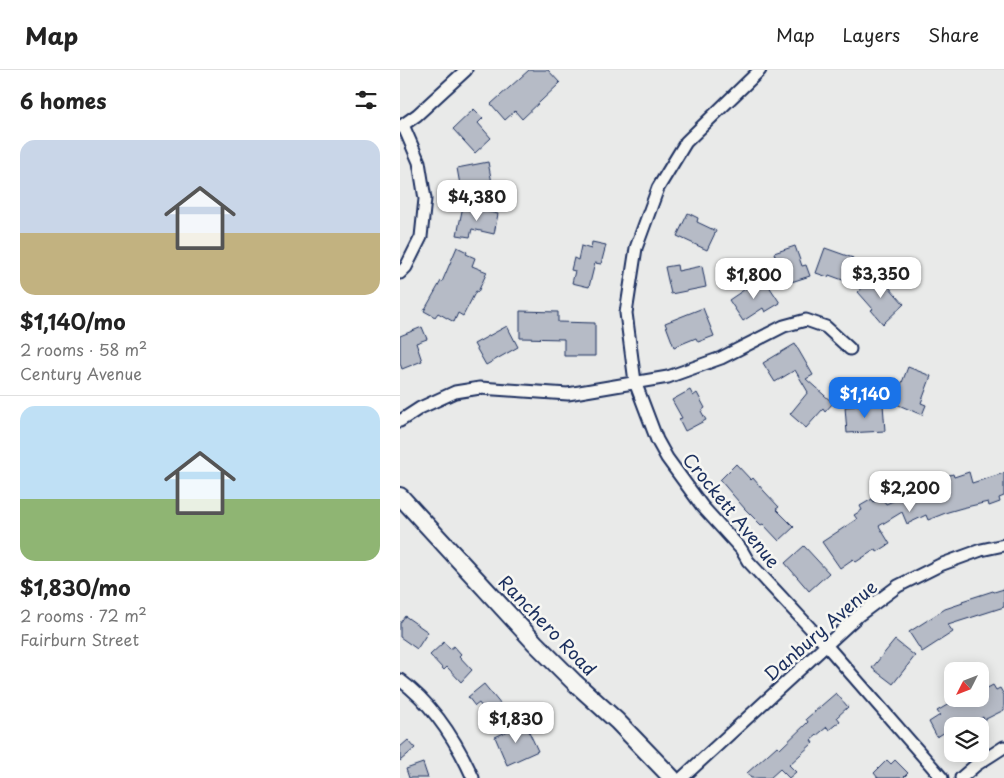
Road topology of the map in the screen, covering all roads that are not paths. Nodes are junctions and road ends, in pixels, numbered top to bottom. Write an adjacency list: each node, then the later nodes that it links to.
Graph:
1 (466, 70): 3 (street)
2 (760, 70): 6 (street, Crockett Avenue)
3 (402, 126): 4 (street)
4 (400, 273)
5 (850, 349): 6 (street)
6 (635, 382): 7 (street); 10 (street, Crockett Avenue)
7 (400, 421)
8 (400, 496): 14 (main road, Ranchero Road)
9 (1004, 545): 10 (street, Danbury Avenue)
10 (826, 646): 15 (street, Danbury Avenue); 16 (street, Crockett Avenue)
11 (400, 680): 13 (street)
12 (1004, 747): 17 (street)
13 (472, 778)
14 (672, 778)
15 (682, 778)
16 (942, 778)
17 (961, 778)

